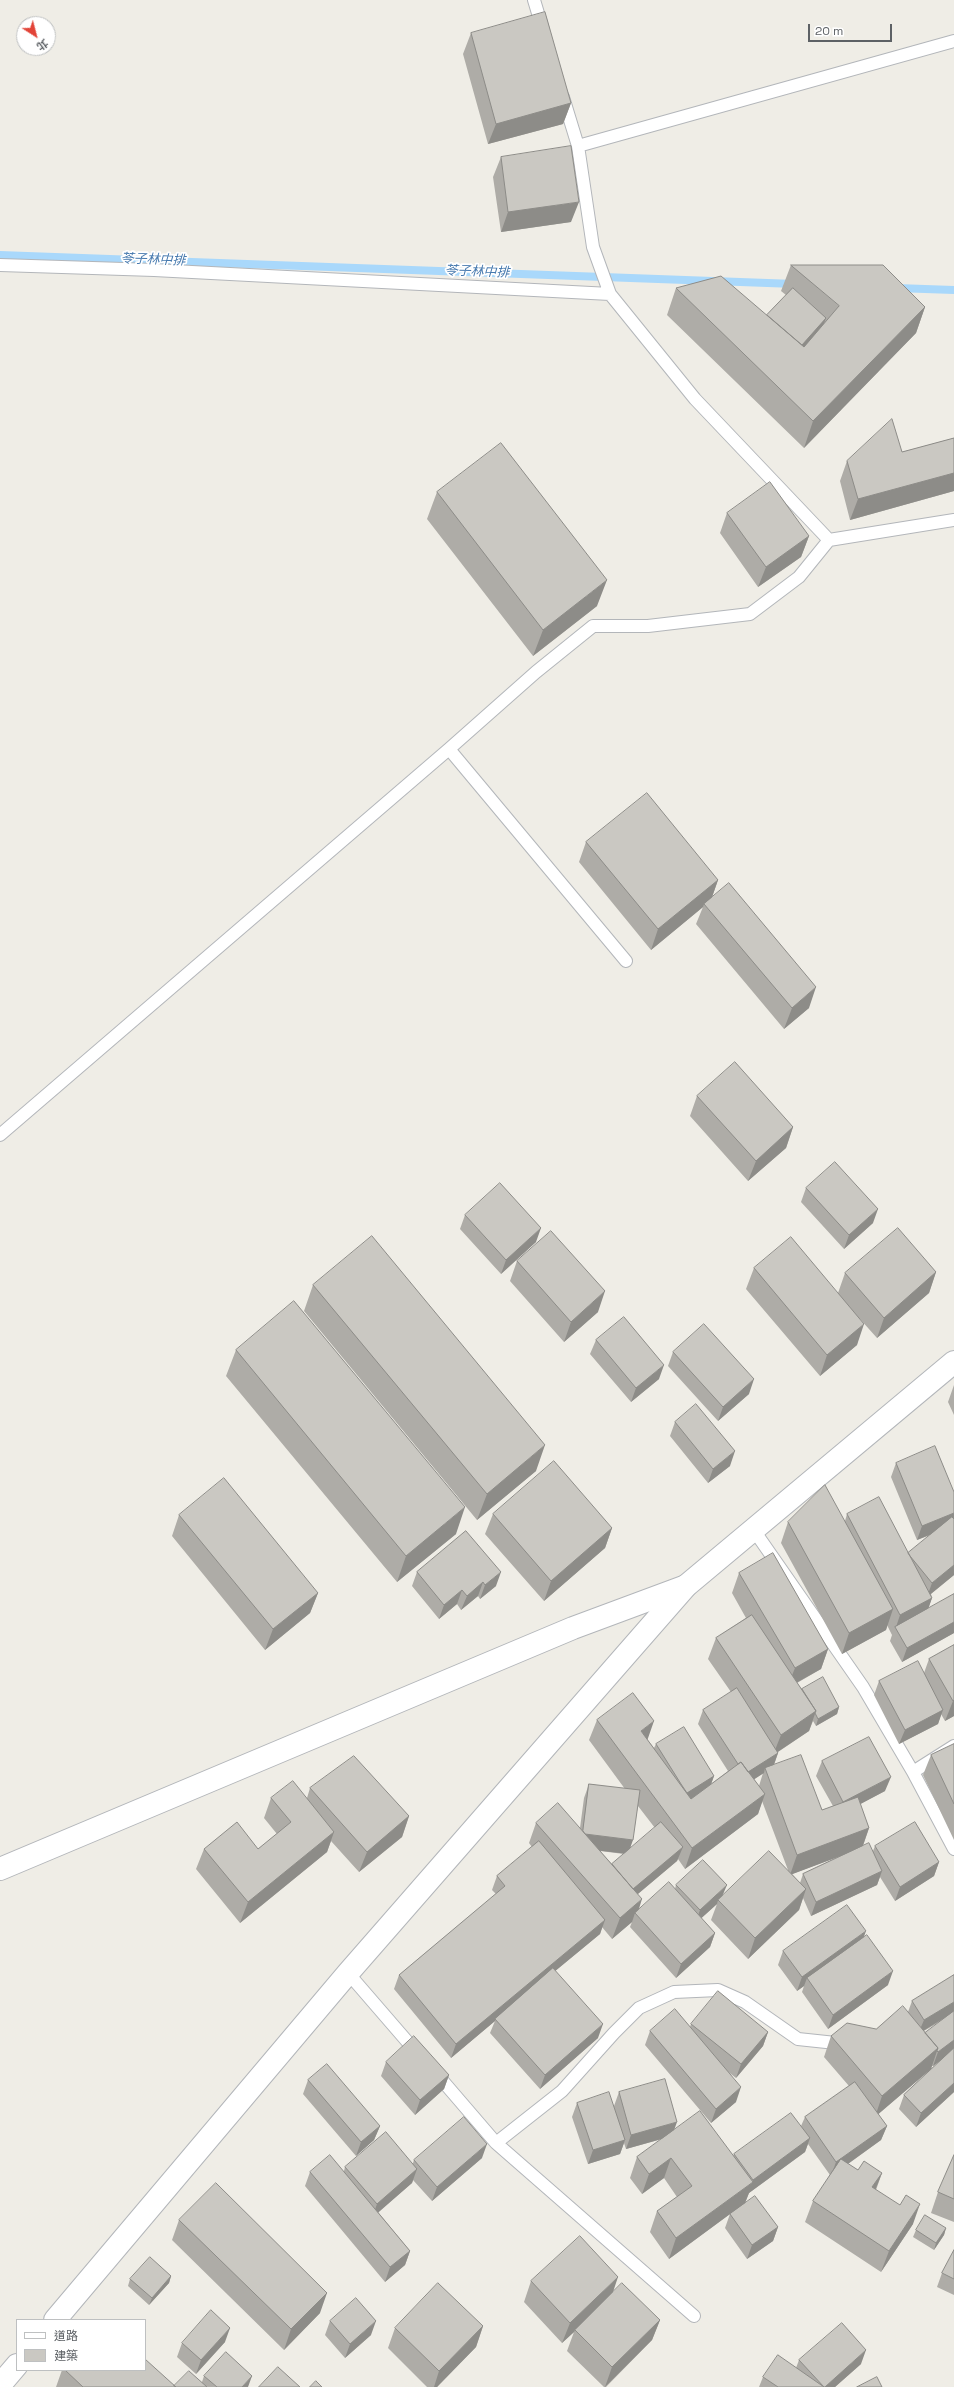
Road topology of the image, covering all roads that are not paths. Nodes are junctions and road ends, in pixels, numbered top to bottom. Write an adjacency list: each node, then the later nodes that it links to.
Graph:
1 (534, 0): 3 (lane)
2 (954, 41): 5 (lane)
3 (547, 44)
4 (560, 88): 5 (lane)
5 (578, 146): 7 (lane)
6 (0, 265): 7 (lane)
7 (608, 289): 9 (lane)
8 (954, 520): 9 (lane)
9 (829, 540): 10 (lane)
10 (449, 749): 11 (lane); 12 (lane)
11 (626, 961)
12 (0, 1135)
13 (954, 1362): 14 (street)
14 (753, 1529): 15 (street); 17 (lane)
15 (686, 1586): 19 (street); 20 (street)
16 (954, 1746): 17 (lane)
17 (913, 1772): 18 (lane)
18 (954, 1849)
19 (0, 1869)
20 (348, 1973): 22 (lane); 24 (street)
21 (856, 2045): 22 (lane)
22 (496, 2143): 23 (lane)
23 (694, 2316)
24 (56, 2319)
25 (16, 2366): 26 (street)
26 (0, 2385)

